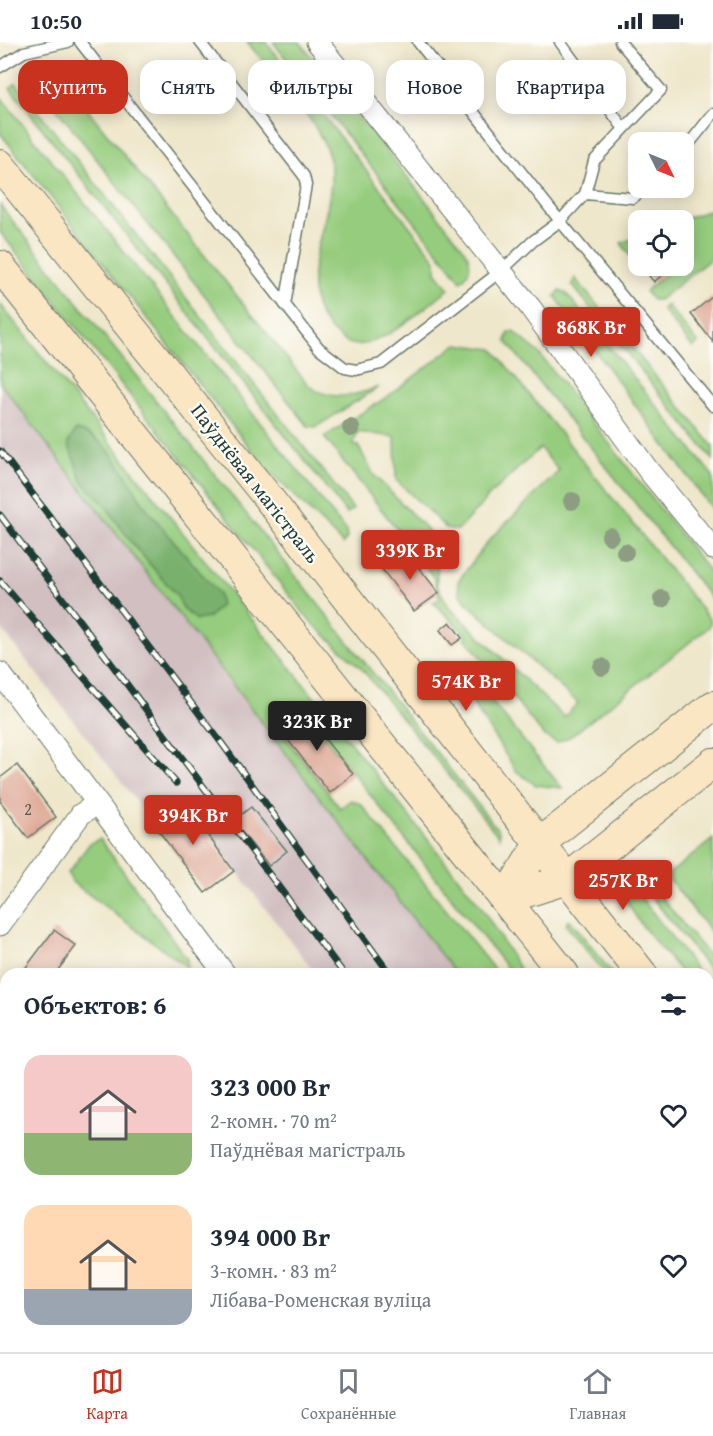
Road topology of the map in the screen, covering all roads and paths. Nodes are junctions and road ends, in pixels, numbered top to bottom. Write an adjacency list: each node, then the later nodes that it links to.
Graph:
1 (68, 42): 8 (lane)
2 (80, 42): 18 (lane)
3 (200, 42): 18 (lane)
4 (316, 42): 17 (street)
5 (418, 42): 15 (lane)
6 (560, 42): 10 (lane)
7 (620, 42): 10 (lane)
8 (0, 67)
9 (713, 114): 11 (lane)
10 (624, 129): 13 (lane)
11 (694, 138)
12 (0, 165): 25 (main road, Паўднёвая магістраль)
13 (585, 194): 14 (lane); 15 (lane)
14 (628, 198)
15 (560, 221): 17 (lane); 19 (lane)
16 (0, 266): 27 (main road)
17 (501, 271): 18 (lane); 20 (street)
18 (285, 305)
19 (713, 406)
20 (713, 549)
21 (0, 673): 24 (street)
22 (713, 706): 25 (main road)
23 (713, 763): 26 (main road)
24 (97, 804): 28 (street); 29 (street)
25 (539, 844): 26 (main road, Паўднёвая магістраль); 27 (main road)
26 (567, 879): 27 (main road); 31 (main road, Паўднёвая магістраль)
27 (505, 899): 30 (main road)
28 (0, 925)
29 (220, 968)
30 (559, 968)
31 (637, 968)

